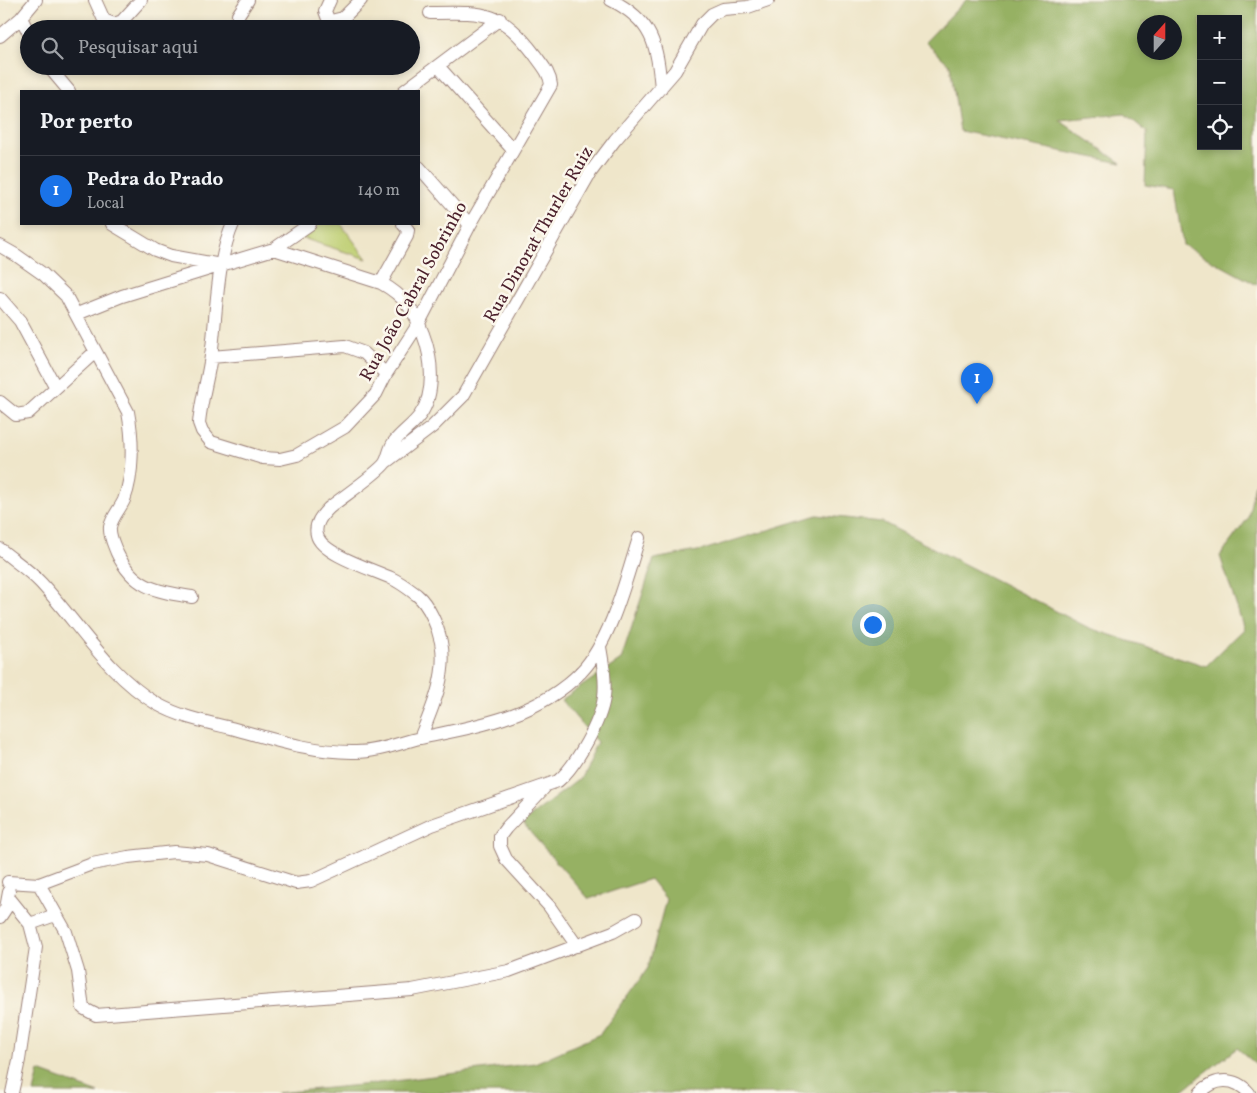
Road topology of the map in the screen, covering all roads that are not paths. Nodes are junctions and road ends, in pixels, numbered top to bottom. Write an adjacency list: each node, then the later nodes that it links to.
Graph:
1 (36, 0): 10 (street)
2 (95, 0): 12 (street)
3 (141, 0): 13 (street)
4 (248, 0): 14 (street)
5 (330, 0): 15 (street)
6 (361, 0): 16 (street)
7 (612, 0): 20 (street)
8 (768, 0): 20 (street, Rua Dinorat Thurler Ruiz)
9 (430, 12): 11 (street)
10 (22, 18): 17 (street)
11 (500, 19): 18 (street); 23 (street, Rua João Cabral Sobrinho)
12 (104, 20)
13 (123, 20)
14 (238, 20)
15 (330, 20)
16 (335, 20)
17 (0, 36)
18 (438, 66): 22 (street); 23 (street)
19 (56, 75): 21 (street)
20 (661, 88): 42 (street, Rua Dinorat Thurler Ruiz)
21 (68, 90)
22 (405, 90)
23 (513, 150): 29 (street, Rua João Cabral Sobrinho)
24 (420, 168): 29 (street)
25 (114, 225): 32 (street)
26 (233, 225): 32 (street, Rua João Cabral Sobrinho)
27 (309, 225): 31 (street)
28 (404, 225): 33 (street)
29 (470, 225): 36 (street, Rua João Cabral Sobrinho)
30 (0, 246): 35 (street)
31 (274, 249): 32 (street); 33 (street, Rua Dinorat Thurler Ruiz)
32 (222, 265): 35 (street); 38 (street, Rua João Cabral Sobrinho)
33 (381, 283): 36 (street, Rua Dinorat Thurler Ruiz)
34 (0, 298): 40 (street)
35 (78, 314): 37 (street)
36 (419, 323): 39 (street, Rua João Cabral Sobrinho); 42 (street, Rua Dinorat Thurler Ruiz)
37 (95, 352): 40 (street); 45 (street)
38 (211, 357): 39 (street); 39 (street, Rua João Cabral Sobrinho)
39 (386, 374)
40 (55, 386): 41 (street)
41 (0, 402)
42 (386, 462): 47 (street, Rua Dinorat Thurler Ruiz)
43 (639, 538): 46 (street)
44 (0, 549): 47 (street)
45 (192, 597)
46 (600, 647): 47 (street); 48 (street)
47 (420, 738)
48 (545, 788): 50 (street); 56 (street)
49 (4, 877): 50 (street); 51 (street)
50 (39, 884): 52 (street)
51 (9, 898): 53 (street); 55 (street)
52 (55, 915): 55 (street); 56 (street)
53 (0, 917)
54 (636, 919): 56 (street)
55 (30, 924): 57 (street)
56 (578, 946)
57 (12, 1093)
58 (1200, 1093): 59 (street)
59 (1249, 1093)

